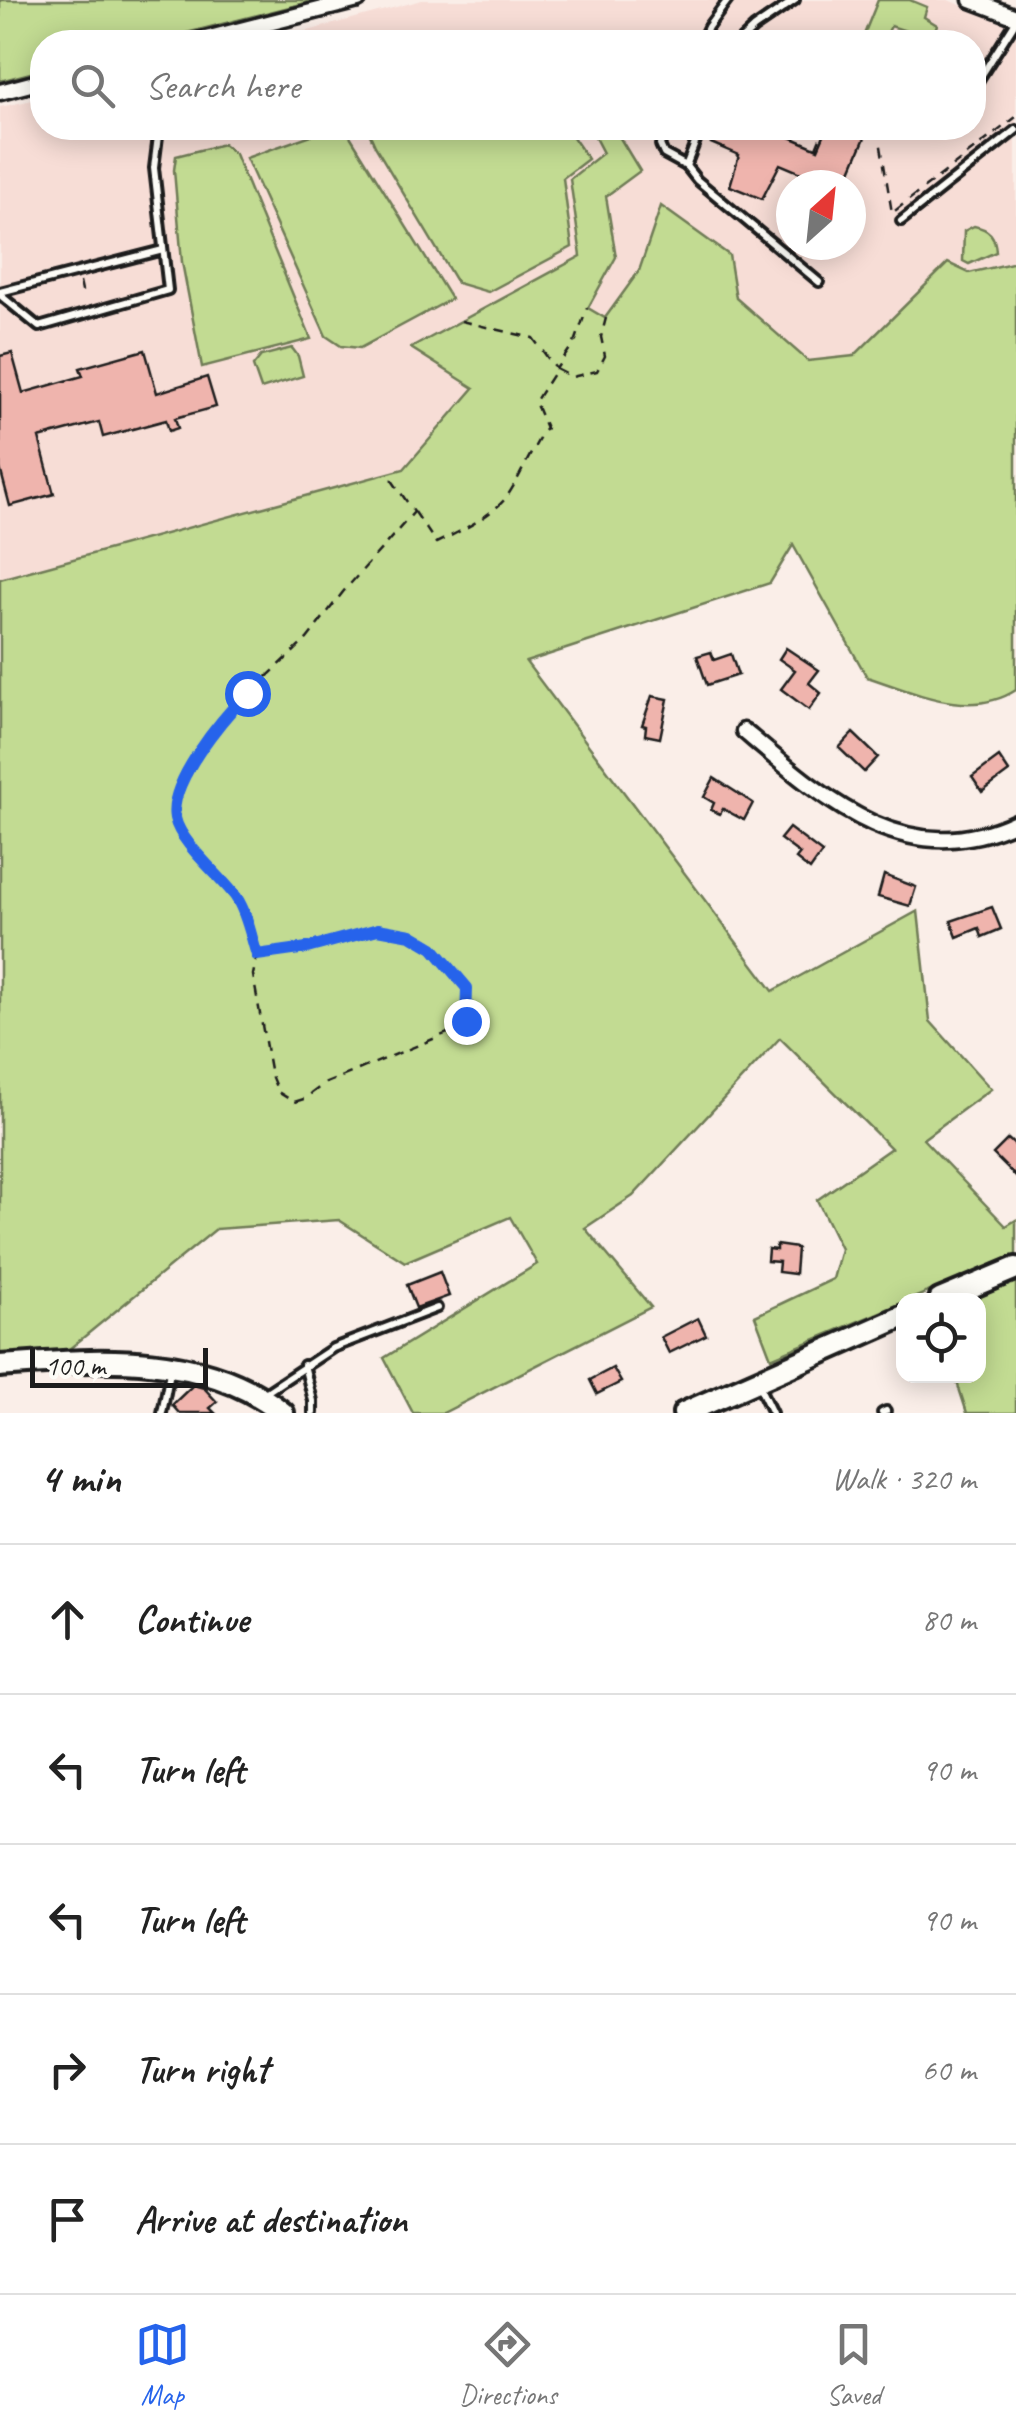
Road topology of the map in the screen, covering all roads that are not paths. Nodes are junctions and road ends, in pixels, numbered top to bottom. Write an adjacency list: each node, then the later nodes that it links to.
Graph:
1 (358, 0): 6 (street)
2 (728, 0): 7 (lane)
3 (795, 0): 8 (lane)
4 (971, 0): 5 (street)
5 (1016, 19): 9 (lane)
6 (241, 30)
7 (707, 30)
8 (752, 30)
9 (986, 68)
10 (30, 84): 11 (street)
11 (0, 92)
12 (1016, 130): 17 (lane)
13 (158, 140): 18 (lane)
14 (662, 140): 16 (lane)
15 (697, 140): 16 (lane)
16 (686, 166): 19 (lane)
17 (902, 221)
18 (163, 250): 20 (lane); 20 (lane)
19 (819, 282)
20 (0, 293)
21 (744, 731): 22 (street)
22 (1016, 822)
23 (1016, 1268): 24 (street)
24 (957, 1293)
25 (438, 1308): 27 (lane)
26 (896, 1320): 30 (street)
27 (304, 1365): 31 (lane); 34 (lane)
28 (0, 1366): 29 (street)
29 (170, 1366): 31 (street); 32 (lane)
30 (756, 1381): 35 (street); 36 (lane)
31 (260, 1395): 33 (street)
32 (162, 1413)
33 (283, 1413)
34 (312, 1413)
35 (684, 1413)
36 (772, 1413)

